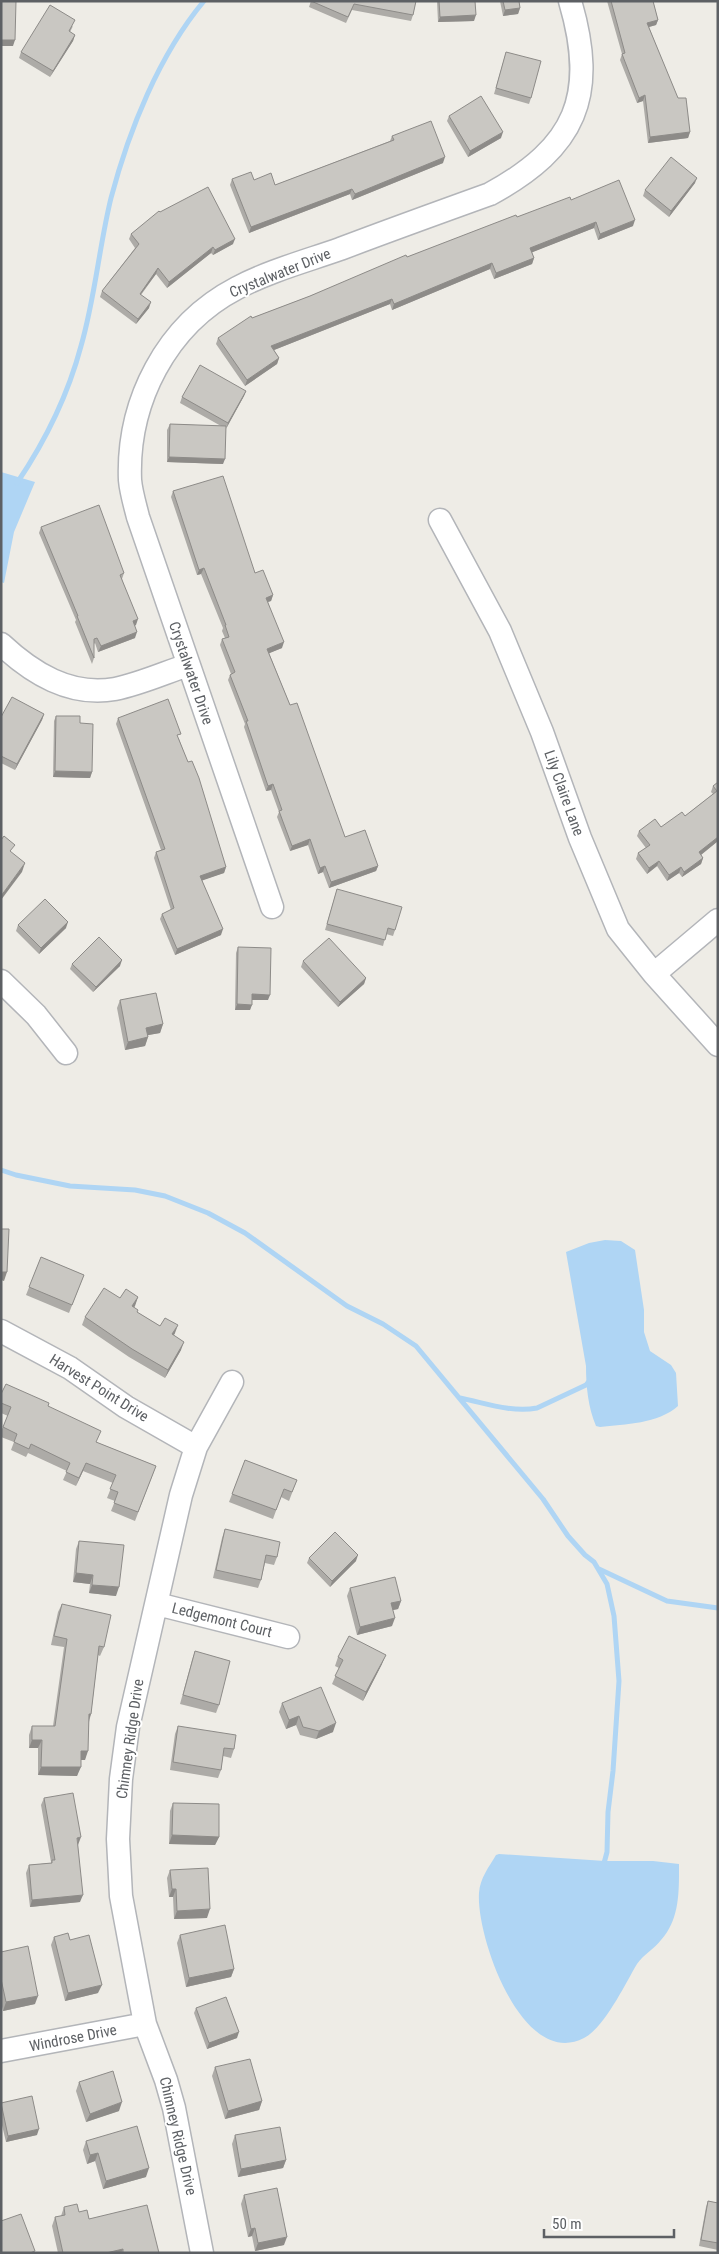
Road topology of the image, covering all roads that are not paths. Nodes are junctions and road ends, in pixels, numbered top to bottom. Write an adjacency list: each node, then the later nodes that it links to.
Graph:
1 (570, 1): 4 (street, Crystalwater Drive)
2 (440, 520): 7 (street, Lily Claire Lane)
3 (1, 644): 4 (street)
4 (188, 665): 5 (street, Crystalwater Drive)
5 (272, 907)
6 (718, 920): 7 (street)
7 (654, 974): 9 (street, Lily Claire Lane)
8 (1, 981): 10 (street)
9 (718, 1045)
10 (66, 1053)
11 (1, 1331): 13 (street, Harvest Point Drive)
12 (232, 1382): 13 (street, Chimney Ridge Drive)
13 (196, 1447): 14 (street, Chimney Ridge Drive)
14 (157, 1604): 15 (street, Ledgemont Court); 16 (street, Chimney Ridge Drive)
15 (288, 1636)
16 (144, 2024): 17 (street, Windrose Drive); 18 (street, Chimney Ridge Drive)
17 (1, 2052)
18 (202, 2253)

